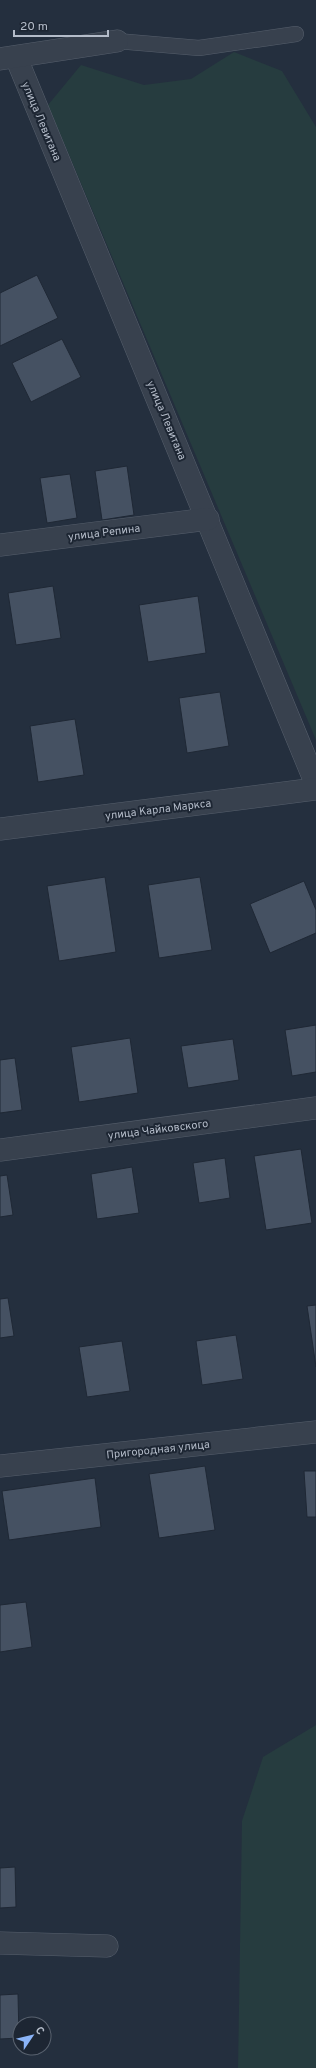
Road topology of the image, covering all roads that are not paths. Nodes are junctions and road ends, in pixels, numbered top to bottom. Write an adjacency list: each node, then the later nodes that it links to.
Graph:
1 (296, 34): 2 (lane)
2 (117, 41): 3 (street)
3 (8, 58): 4 (street, улица Левитана)
4 (208, 519): 5 (street, улица Репина); 6 (street, улица Левитана)
5 (0, 544)
6 (316, 784)
7 (316, 789): 8 (street, улица Карла Маркса)
8 (0, 829)
9 (316, 1108): 10 (street, улица Чайковского)
10 (0, 1150)
11 (316, 1432): 12 (street, Пригородная улица)
12 (0, 1466)
13 (0, 1943): 14 (street)
14 (107, 1946)

